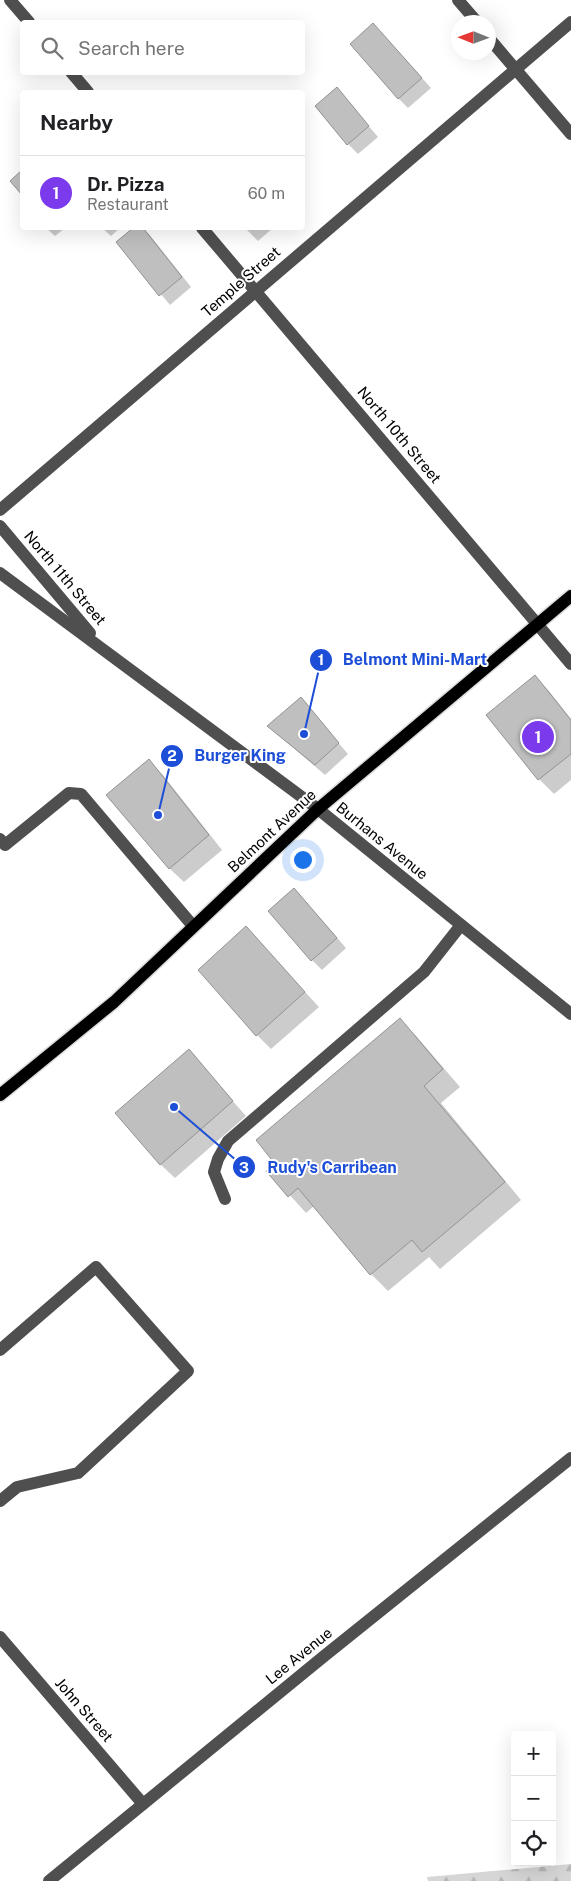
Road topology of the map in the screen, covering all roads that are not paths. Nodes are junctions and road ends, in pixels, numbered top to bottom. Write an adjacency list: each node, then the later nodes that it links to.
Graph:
1 (10, 0): 4 (street)
2 (458, 0): 3 (street)
3 (471, 15)
4 (26, 20)
5 (571, 22): 7 (street, Temple Street)
6 (496, 46): 7 (street)
7 (515, 69): 10 (street); 12 (street, Temple Street)
8 (74, 75): 9 (street)
9 (86, 90)
10 (571, 134)
11 (204, 230): 12 (street, North 10th Street)
12 (255, 291): 13 (street, Temple Street); 17 (street, North 10th Street)
13 (0, 510)
14 (0, 526): 18 (street, North 11th Street)
15 (0, 572): 18 (street, Burhans Avenue)
16 (571, 596): 17 (main road, Belmont Avenue)
17 (537, 624): 19 (street, North 10th Street); 20 (main road, Belmont Avenue)
18 (104, 650): 20 (street, Burhans Avenue)
19 (571, 664)
20 (318, 809): 22 (street, Burhans Avenue); 23 (main road, Belmont Avenue)
21 (0, 839): 23 (street)
22 (461, 925): 24 (street, Burhans Avenue); 26 (street)
23 (193, 926): 25 (main road, Belmont Avenue)
24 (571, 1014)
25 (0, 1095)
26 (226, 1199)
27 (0, 1350): 29 (street)
28 (571, 1458): 31 (street, Lee Avenue)
29 (0, 1501)
30 (0, 1637): 31 (street, John Street)
31 (143, 1804): 32 (street, Lee Avenue)
32 (49, 1881)

